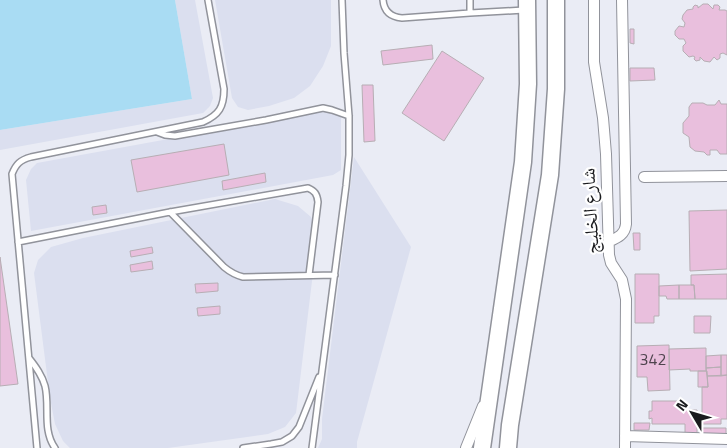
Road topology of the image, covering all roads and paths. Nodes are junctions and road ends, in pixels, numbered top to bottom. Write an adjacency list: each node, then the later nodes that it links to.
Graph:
1 (208, 0): 11 (lane)
2 (342, 0): 10 (lane)
3 (382, 0): 9 (lane)
4 (470, 0): 9 (lane)
5 (556, 0): 32 (main road, شارع الخليج)
6 (594, 0): 13 (street, شارع الخليج)
7 (622, 0): 12 (street)
8 (527, 5): 9 (lane); 23 (main road)
9 (470, 13)
10 (349, 116): 11 (lane); 20 (lane)
11 (156, 132): 17 (lane)
12 (625, 153): 13 (street); 18 (street)
13 (606, 154): 18 (street, شارع الخليج)
14 (644, 176): 15 (street)
15 (727, 176)
16 (170, 212): 17 (lane); 19 (lane); 19 (lane)
17 (18, 242): 21 (lane)
18 (608, 242): 24 (street, شارع الخليج)
19 (309, 275): 20 (lane)
20 (335, 275): 22 (lane)
21 (28, 358): 26 (lane); 27 (lane)
22 (323, 366): 28 (lane); 29 (lane)
23 (490, 389): 30 (street); 31 (main road)
24 (625, 436): 25 (street); 33 (street, شارع الخليج)
25 (727, 439)
26 (37, 448)
27 (56, 448)
28 (243, 448)
29 (312, 448)
30 (466, 448)
31 (482, 448)
32 (508, 448)
33 (625, 448)

